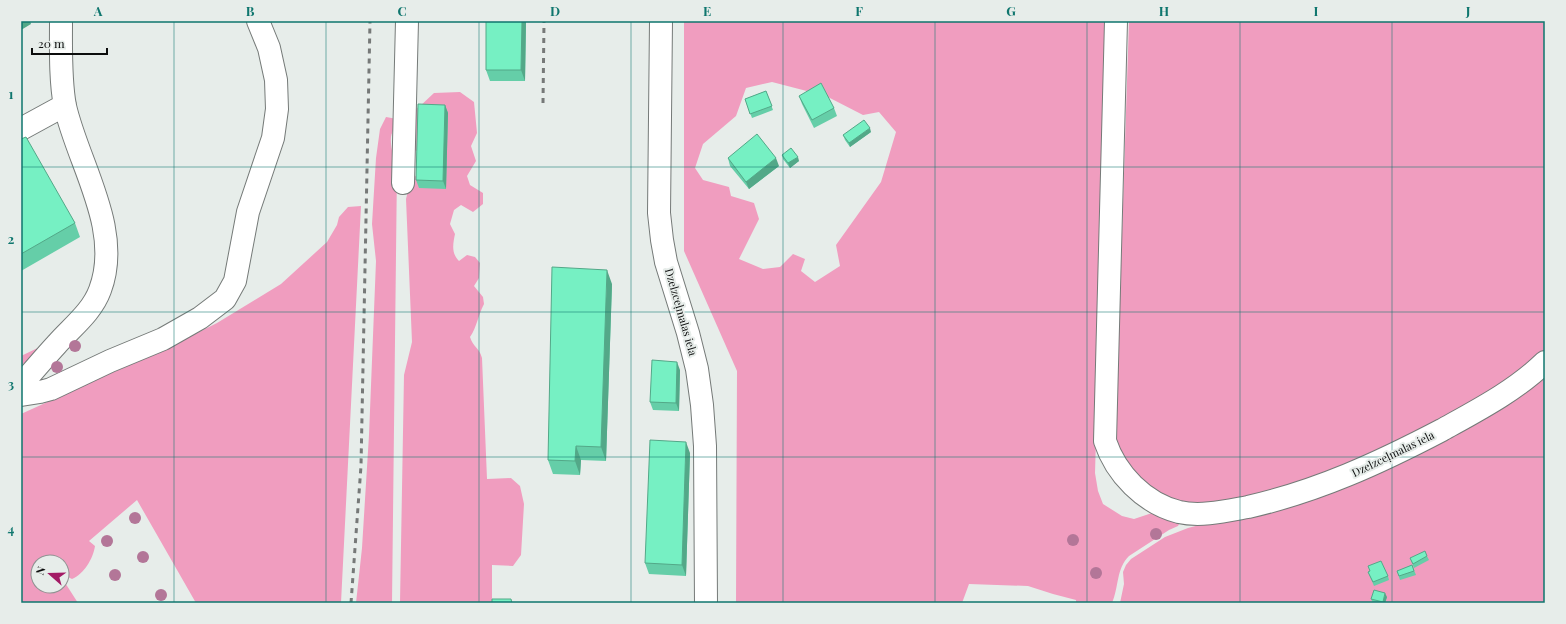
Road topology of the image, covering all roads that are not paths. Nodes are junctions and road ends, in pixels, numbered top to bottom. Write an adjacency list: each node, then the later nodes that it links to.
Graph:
1 (61, 21): 6 (street)
2 (258, 21): 11 (street)
3 (407, 21): 8 (street)
4 (662, 21): 12 (street, Dzelzceļmalas iela)
5 (1116, 21): 9 (street, Dzelzceļmalas iela)
6 (65, 105): 7 (street); 10 (street)
7 (21, 129)
8 (403, 182)
9 (1545, 362)
10 (21, 385)
11 (21, 395)
12 (706, 603)

